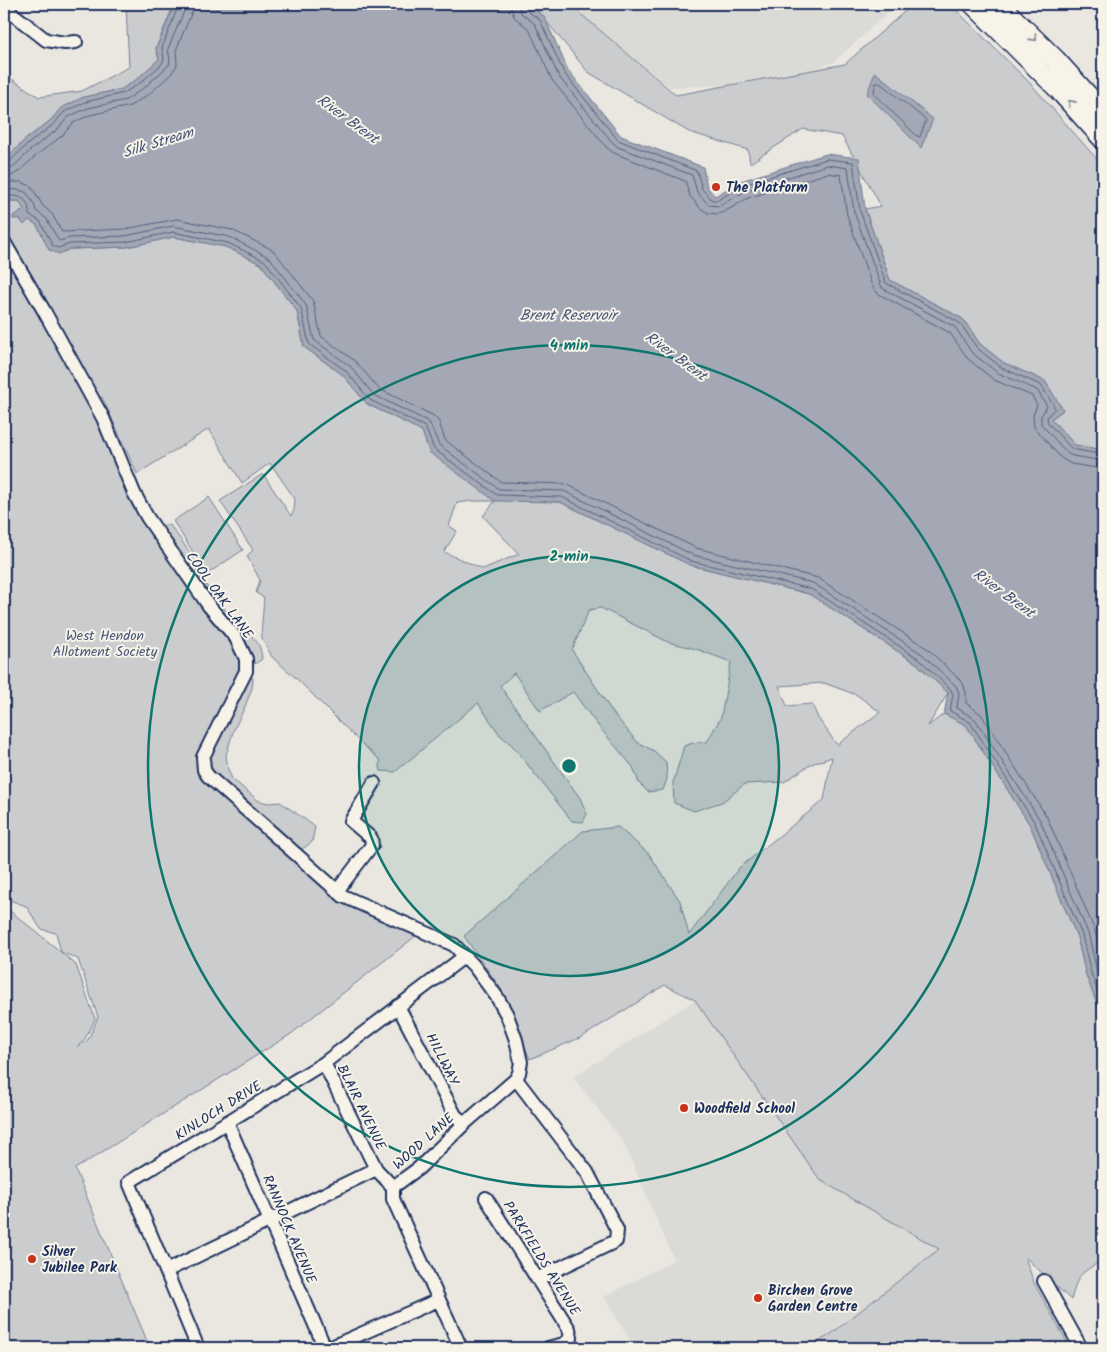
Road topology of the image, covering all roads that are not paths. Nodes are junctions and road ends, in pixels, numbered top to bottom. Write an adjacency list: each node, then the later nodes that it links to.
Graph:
1 (973, 4): 6 (highway, one-way to 1)
2 (999, 4): 5 (highway, one-way to 5)
3 (4, 7): 4 (street)
4 (76, 42)
5 (1103, 112)
6 (1103, 139)
7 (4, 242): 9 (street, COOL OAK LANE)
8 (374, 783): 9 (street)
9 (337, 891): 10 (street, COOL OAK LANE)
10 (465, 956): 11 (street, KINLOCH DRIVE); 13 (street, COOL OAK LANE)
11 (398, 1006): 12 (street, KINLOCH DRIVE); 15 (street, HILLWAY)
12 (324, 1063): 14 (street, KINLOCH DRIVE); 16 (street, BLAIR AVENUE)
13 (516, 1079): 15 (street, WOOD LANE); 21 (street)
14 (228, 1122): 19 (street, RANNOCK AVENUE); 20 (street, KINLOCH DRIVE)
15 (464, 1124): 17 (street, WOOD LANE)
16 (376, 1169): 17 (street, BLAIR AVENUE); 19 (street)
17 (393, 1187): 23 (street, WOOD LANE)
18 (486, 1198): 21 (street, PARKFIELDS AVENUE)
19 (271, 1220): 20 (street); 25 (street, RANNOCK AVENUE)
20 (166, 1271): 24 (street, KINLOCH DRIVE)
21 (537, 1280): 28 (street, PARKFIELDS AVENUE)
22 (1044, 1281): 29 (street)
23 (438, 1300): 26 (street); 27 (street, WOOD LANE)
24 (198, 1348)
25 (325, 1348)
26 (329, 1348)
27 (461, 1348)
28 (548, 1348)
29 (1081, 1348)

